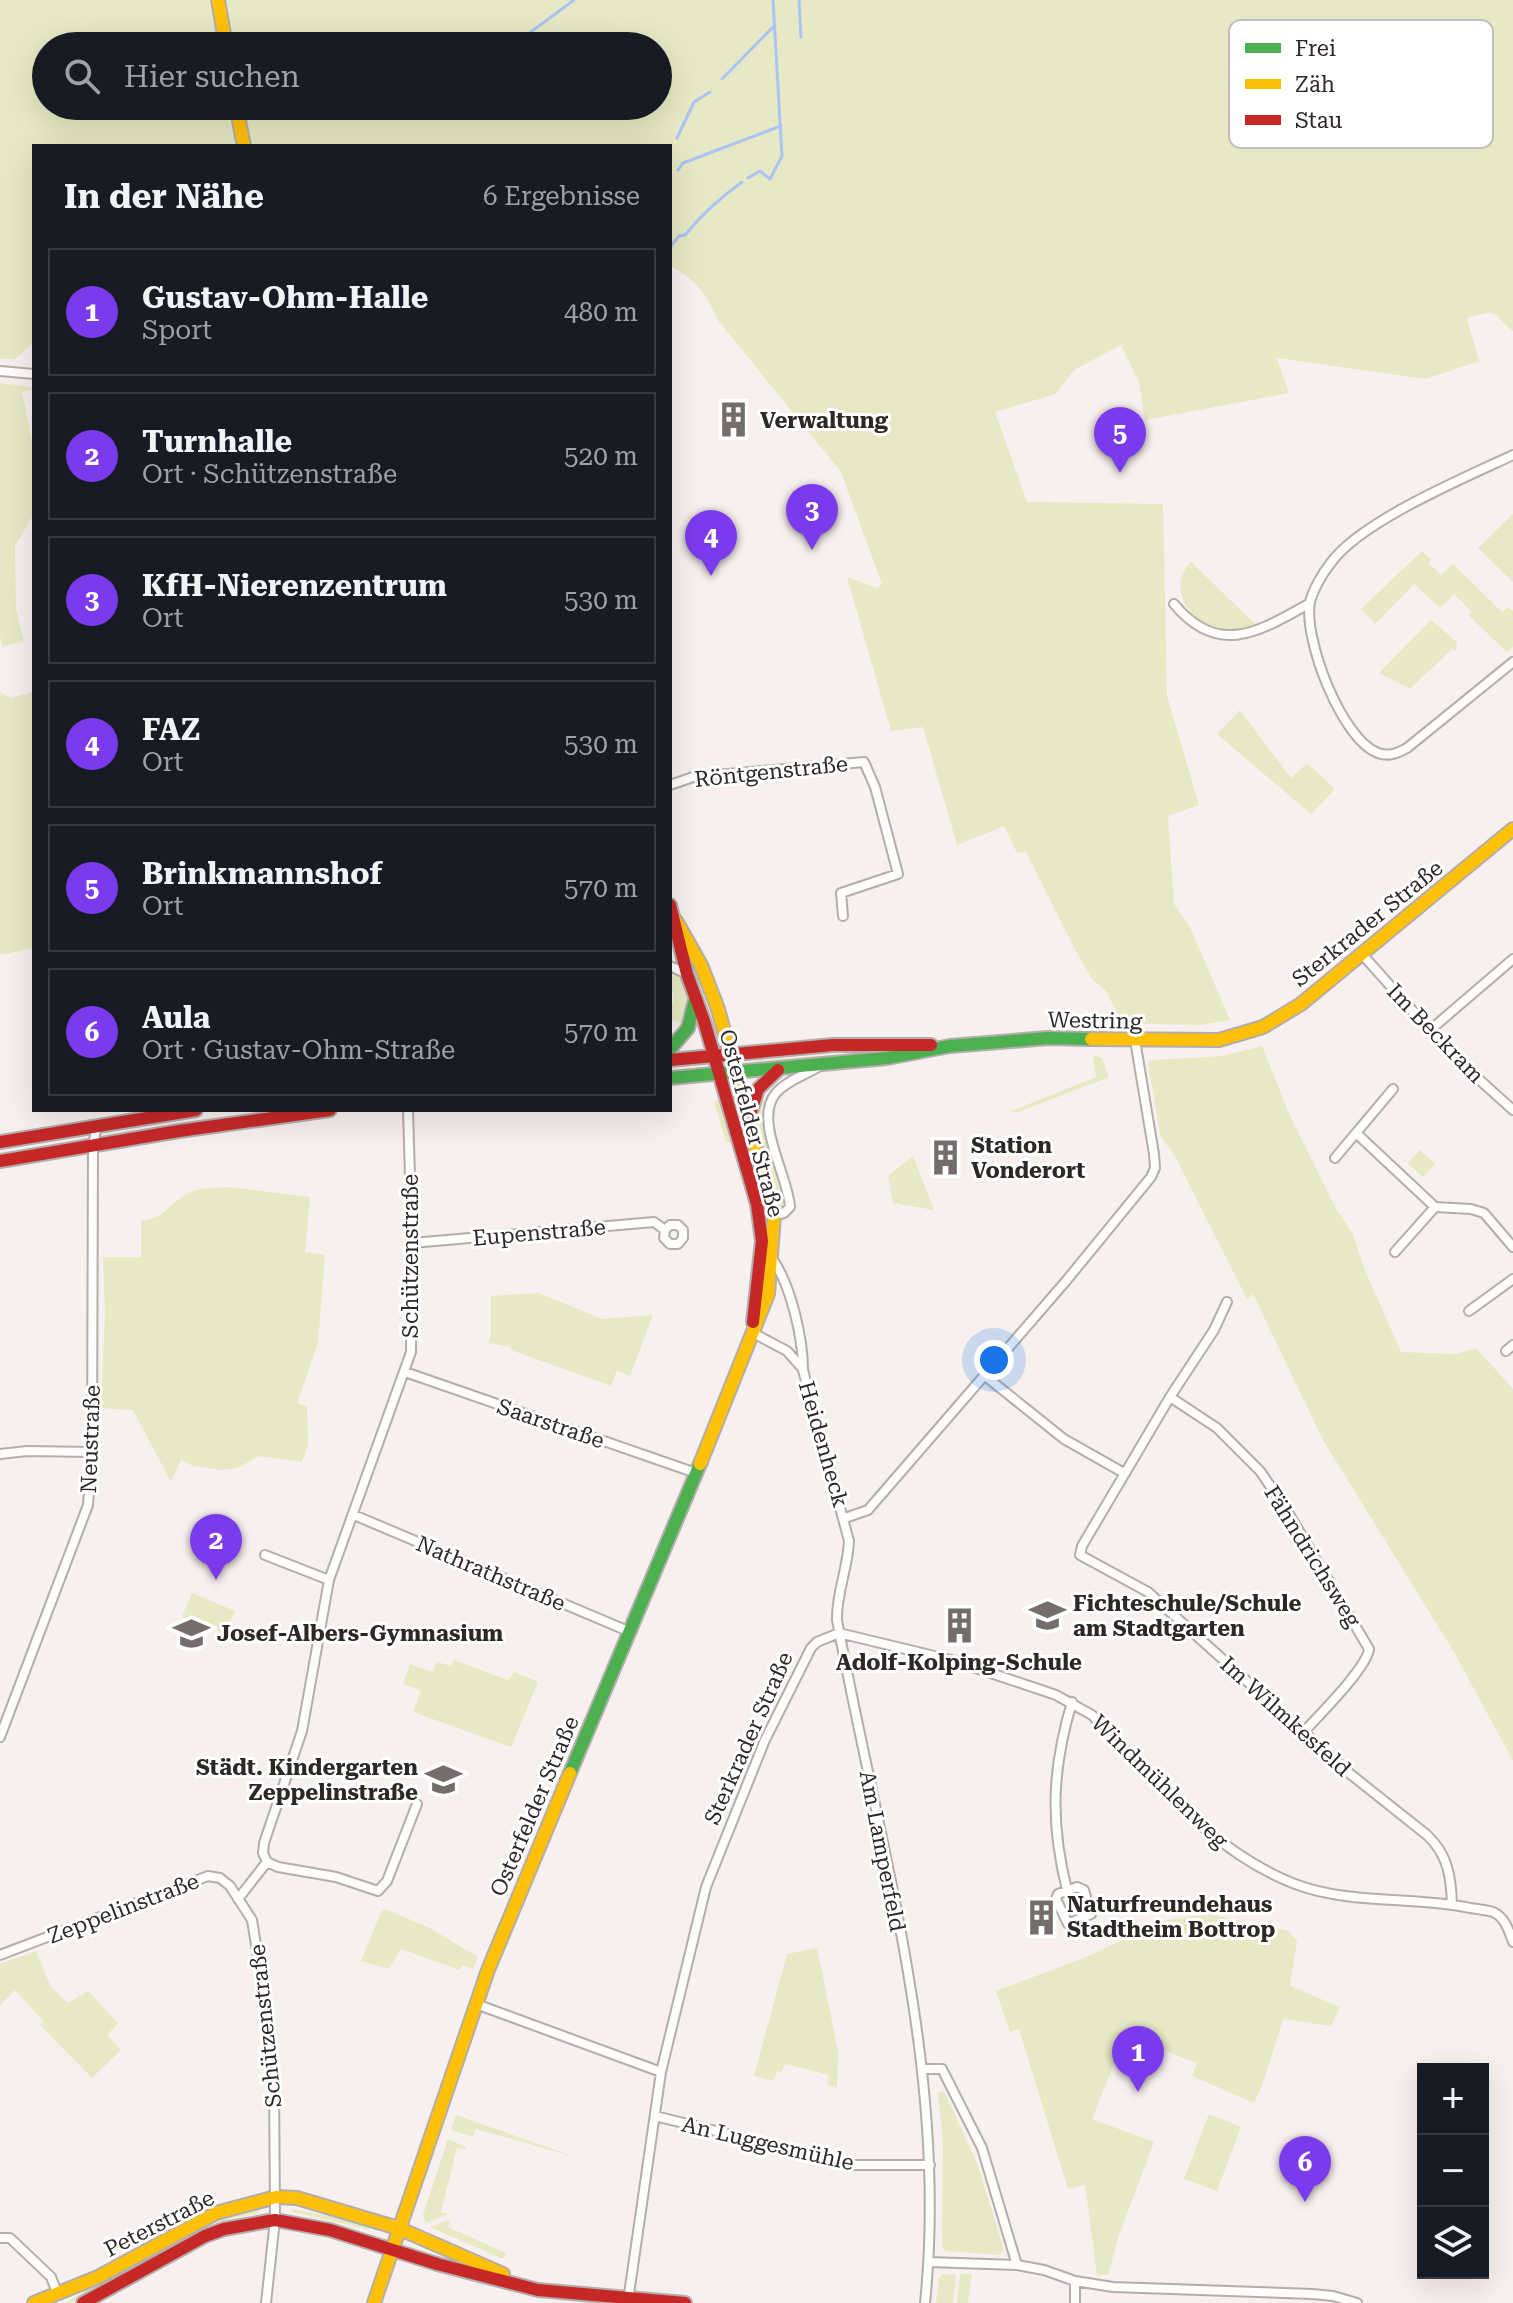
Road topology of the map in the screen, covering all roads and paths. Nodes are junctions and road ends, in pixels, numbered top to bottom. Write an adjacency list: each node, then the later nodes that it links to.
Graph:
1 (218, 0): 2 (main road)
2 (224, 32)
3 (239, 120): 4 (main road)
4 (244, 144)
5 (0, 371): 6 (street)
6 (32, 374)
7 (1513, 455): 8 (street)
8 (1310, 603): 9 (street); 10 (street)
9 (1174, 604)
10 (1513, 662)
11 (672, 784): 14 (street, Röntgenstraße)
12 (1513, 829): 16 (main road, Sterkrader Straße)
13 (672, 910): 15 (main road, Osterfelder Straße)
14 (843, 916)
15 (676, 921): 19 (main road, Osterfelder Straße); 26 (main road, Osterfelder Straße)
16 (1361, 953): 21 (street, Im Beckram); 22 (main road, Sterkrader Straße)
17 (1513, 959): 21 (street)
18 (672, 967): 19 (street)
19 (687, 974): 20 (main road, Osterfelder Straße)
20 (696, 997): 25 (main road); 27 (main road, Osterfelder Straße)
21 (1429, 1031): 35 (street, Im Beckram)
22 (1239, 1036): 23 (main road, Westring)
23 (1140, 1040): 24 (main road, Westring); 59 (street)
24 (950, 1046): 26 (main road, Westring); 29 (main road, Westring)
25 (672, 1047)
26 (729, 1055): 27 (main road, Westring); 31 (main road, Osterfelder Straße)
27 (714, 1056): 28 (main road, Westring); 32 (main road, Osterfelder Straße)
28 (672, 1060)
29 (821, 1064): 30 (main road, Westring); 47 (street, Osterfelder Straße)
30 (780, 1068): 31 (main road, Westring); 39 (main road)
31 (733, 1072): 32 (main road, Westring); 39 (main road, Osterfelder Straße)
32 (717, 1074): 33 (main road, Westring); 56 (main road, Osterfelder Straße)
33 (672, 1078)
34 (1393, 1089): 41 (street)
35 (1513, 1110)
36 (183, 1112): 40 (main road)
37 (316, 1112): 43 (main road)
38 (408, 1112): 49 (street, Schützenstraße)
39 (747, 1123): 47 (main road, Osterfelder Straße)
40 (97, 1125): 42 (main road); 43 (street, Neustraße)
41 (1356, 1133): 44 (street); 46 (street)
42 (0, 1142)
43 (93, 1145): 45 (main road); 61 (street, Neustraße)
44 (1335, 1158)
45 (0, 1161)
46 (1435, 1207): 50 (street); 51 (street)
47 (774, 1216): 52 (main road, Osterfelder Straße)
48 (665, 1230): 49 (street, Eupenstraße)
49 (412, 1243): 58 (street, Schützenstraße)
50 (1513, 1247)
51 (1395, 1252)
52 (773, 1260): 56 (main road, Osterfelder Straße); 57 (street, Heidenheck)
53 (1513, 1279): 55 (street)
54 (1227, 1302): 60 (street, Im Wilmkesfeld)
55 (1469, 1311)
56 (753, 1333): 57 (street, Heidenheck); 63 (main road, Osterfelder Straße)
57 (803, 1370): 66 (street, Heidenheck)
58 (405, 1372): 63 (street, Saarstraße); 65 (street, Schützenstraße)
59 (984, 1375): 64 (street); 66 (street)
60 (1170, 1397): 64 (street, Im Wilmkesfeld); 72 (street, Fähndrichsweg)
61 (92, 1452): 62 (street); 73 (street, Neustraße)
62 (0, 1454)
63 (696, 1473): 69 (main road, Osterfelder Straße)
64 (1124, 1473): 72 (street, Im Wilmkesfeld)
65 (354, 1515): 68 (street, Schützenstraße); 69 (street, Nathrathstraße)
66 (845, 1518): 70 (street)
67 (265, 1555): 68 (street)
68 (329, 1580): 75 (street, Schützenstraße)
69 (628, 1631): 81 (main road, Osterfelder Straße)
70 (839, 1633): 71 (street, Windmühlenweg); 82 (street, Am Lamperfeld); 83 (street, Sterkrader Straße)
71 (1072, 1702): 76 (street); 78 (street, Windmühlenweg)
72 (1303, 1733): 78 (street, Im Wilmkesfeld)
73 (0, 1737)
74 (417, 1804): 75 (street)
75 (267, 1862): 77 (street)
76 (1067, 1890): 76 (street)
77 (238, 1899): 80 (street, Zeppelinstraße); 86 (street, Schützenstraße)
78 (1452, 1904): 79 (street, Windmühlenweg)
79 (1513, 1942)
80 (0, 1955)
81 (476, 2004): 83 (street); 88 (main road, Osterfelder Straße)
82 (923, 2069): 85 (street, Am Lamperfeld); 92 (street)
83 (661, 2072): 84 (street, Sterkrader Straße)
84 (655, 2116): 85 (street, An Luggesmühle); 96 (street, Sterkrader Straße)
85 (930, 2165): 91 (street, Am Lamperfeld)
86 (276, 2197): 87 (street, Schützenstraße); 88 (main road, Peterstraße); 95 (main road, Peterstraße)
87 (275, 2220): 90 (main road, Peterstraße); 98 (main road, Peterstraße); 99 (street, Schützenstraße)
88 (398, 2228): 90 (main road, Osterfelder Straße); 94 (main road, Peterstraße)
89 (0, 2238): 95 (street)
90 (392, 2248): 94 (main road, Peterstraße); 100 (main road, Osterfelder Straße)
91 (929, 2262): 92 (street); 102 (street, Am Lamperfeld)
92 (1017, 2265): 93 (street)
93 (1075, 2281): 103 (street); 104 (street)
94 (531, 2288): 96 (main road)
95 (58, 2295): 97 (main road, Peterstraße)
96 (628, 2300): 101 (main road)
97 (34, 2303)
98 (83, 2303)
99 (266, 2303)
100 (374, 2303)
101 (685, 2303)
102 (925, 2303)
103 (1075, 2303)
104 (1357, 2303)

